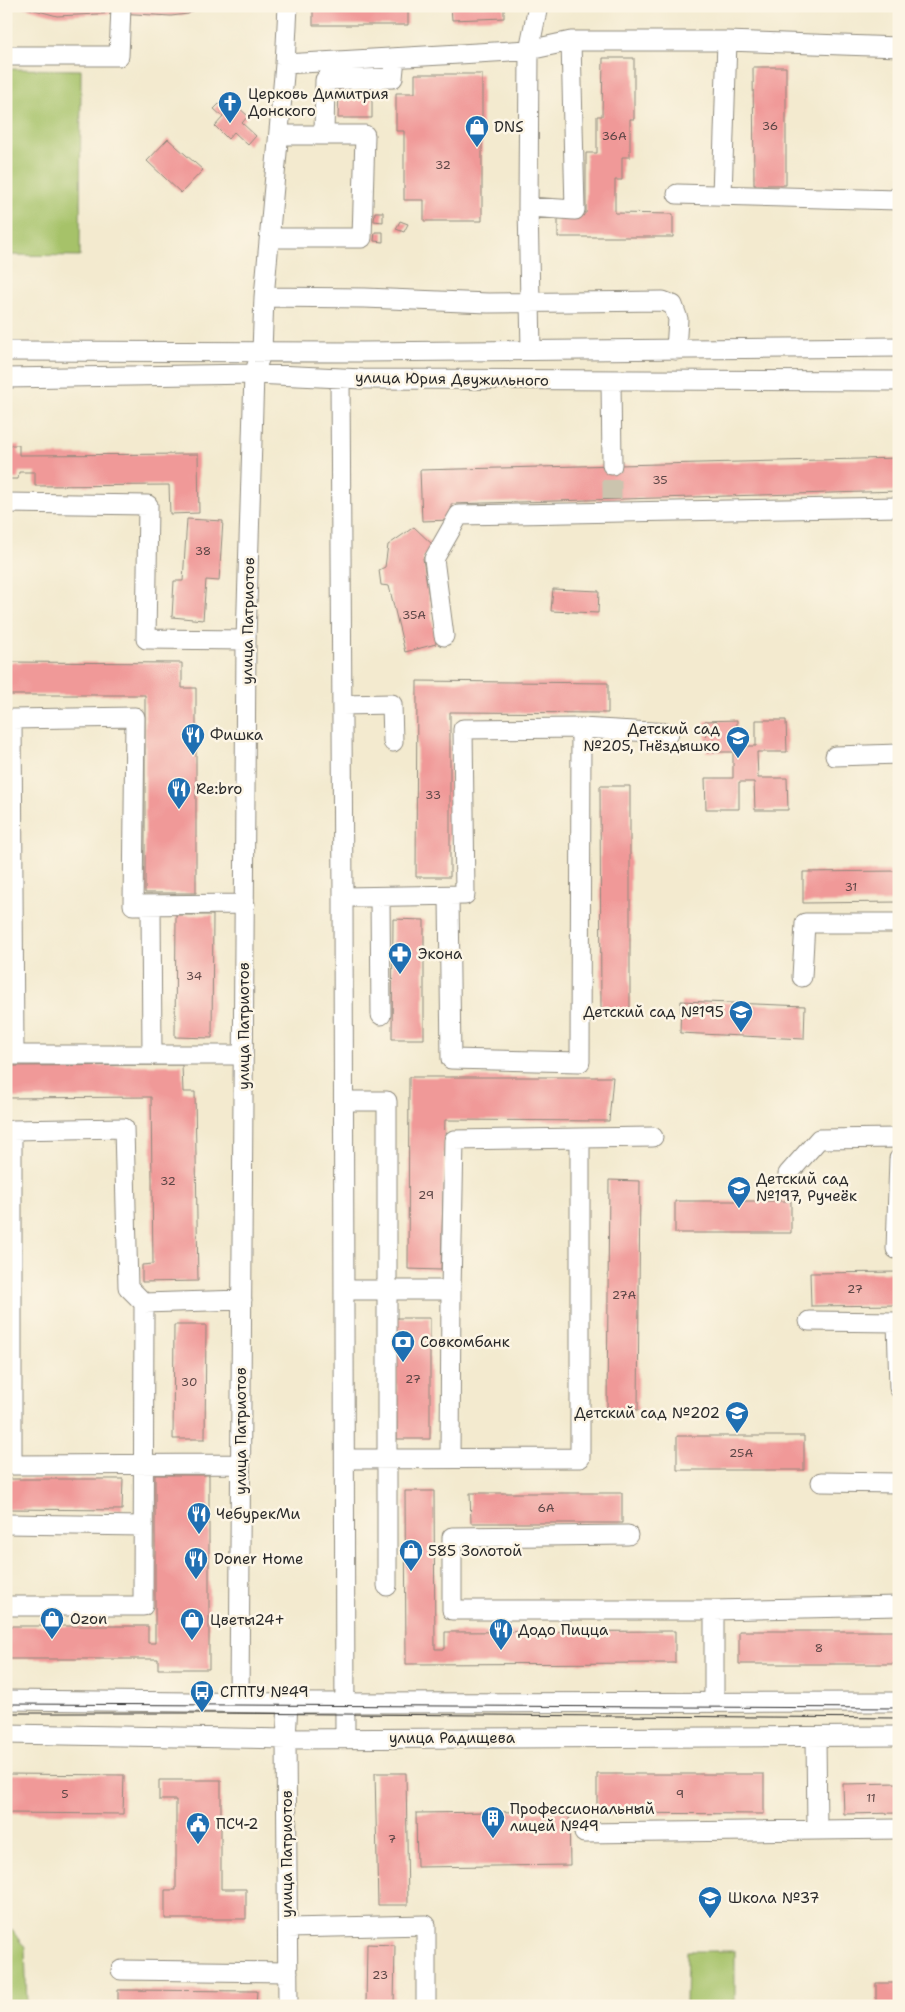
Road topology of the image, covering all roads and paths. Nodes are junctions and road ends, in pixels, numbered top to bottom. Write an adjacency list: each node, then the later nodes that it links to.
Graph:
1 (122, 6): 8 (street)
2 (288, 6): 10 (street, улица Патриотов)
3 (538, 6): 7 (street)
4 (571, 40): 5 (street); 7 (street); 16 (street)
5 (727, 41): 6 (street); 14 (street)
6 (899, 47)
7 (529, 50): 9 (street); 16 (street)
8 (6, 56)
9 (395, 58): 10 (street); 12 (street)
10 (285, 64): 11 (street, улица Патриотов)
11 (279, 135): 12 (street); 17 (street, улица Патриотов)
12 (324, 135): 17 (street)
13 (677, 194): 14 (street)
14 (722, 195): 15 (street)
15 (899, 195)
16 (528, 207): 19 (street)
17 (270, 238): 18 (street, улица Патриотов)
18 (264, 297): 19 (street); 25 (street, улица Патриотов)
19 (530, 302): 21 (street); 22 (street)
20 (899, 347): 23 (street, улица Юрия Двужильного)
21 (531, 349): 22 (street, улица Юрия Двужильного); 25 (street, улица Юрия Двужильного)
22 (676, 350): 23 (street, улица Юрия Двужильного)
23 (748, 350): 30 (street)
24 (6, 351): 25 (street, улица Юрия Двужильного)
25 (262, 352): 26 (street, улица Патриотов)
26 (254, 374): 27 (street, улица Юрия Двужильного); 28 (street, улица Юрия Двужильного); 36 (street, улица Патриотов)
27 (6, 378)
28 (340, 378): 29 (street, улица Юрия Двужильного); 37 (street)
29 (611, 381): 30 (street, улица Юрия Двужильного); 32 (street)
30 (747, 381): 31 (street, улица Юрия Двужильного)
31 (899, 381)
32 (612, 465)
33 (6, 503): 36 (street)
34 (899, 507): 35 (street)
35 (444, 636)
36 (246, 640): 47 (street, улица Патриотов)
37 (342, 705): 40 (street); 44 (street)
38 (581, 728): 39 (street); 43 (street); 43 (street)
39 (669, 733)
40 (392, 742)
41 (899, 754): 42 (street)
42 (835, 756)
43 (450, 896): 45 (street)
44 (343, 897): 45 (street); 54 (street)
45 (380, 897): 50 (street)
46 (151, 904): 47 (street); 51 (street); 52 (street)
47 (244, 904): 53 (street, улица Патриотов)
48 (899, 923): 49 (street)
49 (802, 977)
50 (380, 1015)
51 (10, 1055): 52 (street)
52 (152, 1055): 53 (street)
53 (243, 1055): 64 (street, улица Патриотов)
54 (344, 1101): 61 (street); 62 (street)
55 (653, 1137): 56 (street)
56 (580, 1138): 63 (street); 71 (street)
57 (899, 1138): 59 (street)
58 (899, 1159): 60 (street)
59 (788, 1174)
60 (896, 1250)
61 (344, 1290): 62 (street); 69 (street)
62 (386, 1290): 63 (street); 70 (street)
63 (451, 1290): 71 (street)
64 (242, 1300): 65 (street); 73 (street, улица Патриотов)
65 (144, 1303): 72 (street); 72 (street)
66 (809, 1321): 67 (street)
67 (898, 1322): 68 (street)
68 (899, 1388)
69 (345, 1458): 70 (street); 86 (street)
70 (387, 1458): 71 (street); 79 (street)
71 (450, 1458)
72 (145, 1464): 73 (street); 77 (street)
73 (240, 1464): 85 (street, улица Патриотов)
74 (821, 1482): 75 (street)
75 (899, 1483)
76 (6, 1524): 77 (street)
77 (142, 1526): 80 (street)
78 (628, 1535): 82 (street)
79 (386, 1586)
80 (6, 1606)
81 (899, 1606): 82 (street)
82 (714, 1610): 84 (street)
83 (6, 1700): 85 (street)
84 (714, 1701): 86 (street); 87 (street)
85 (238, 1702): 88 (street)
86 (346, 1702): 88 (street); 93 (street)
87 (899, 1702)
88 (288, 1703): 92 (street, улица Патриотов)
89 (6, 1734): 92 (street, улица Радищева)
90 (816, 1736): 91 (street, улица Радищева); 93 (street, улица Радищева); 95 (street)
91 (899, 1736)
92 (286, 1739): 93 (street, улица Радищева); 97 (street, улица Патриотов)
93 (345, 1739)
94 (899, 1829): 95 (street)
95 (817, 1830): 96 (street)
96 (584, 1833)
97 (288, 1928): 99 (street, улица Патриотов); 101 (street)
98 (121, 1970): 99 (street)
99 (288, 1972): 100 (street, улица Патриотов)
100 (288, 2006)
101 (426, 2006)

